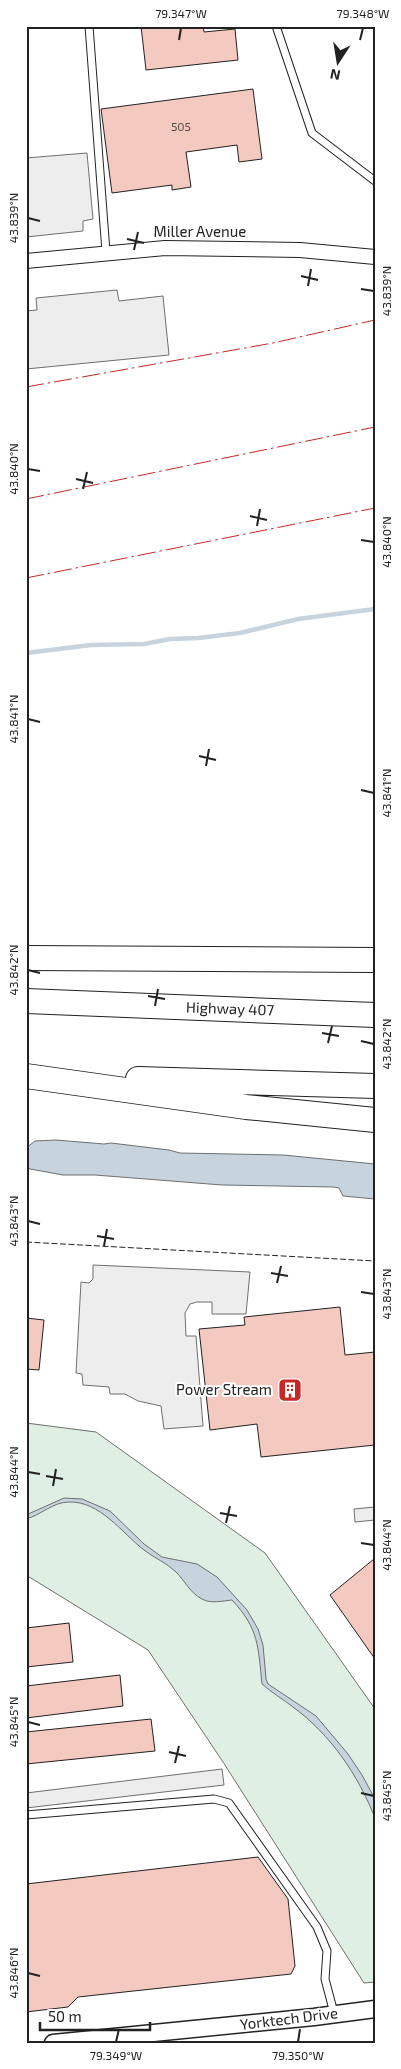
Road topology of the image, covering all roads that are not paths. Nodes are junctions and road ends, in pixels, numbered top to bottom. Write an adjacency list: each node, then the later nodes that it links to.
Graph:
1 (89, 26): 4 (lane)
2 (276, 26): 3 (lane)
3 (375, 181)
4 (106, 252): 5 (street, Miller Avenue); 6 (street, Miller Avenue)
5 (375, 257)
6 (26, 261)
7 (26, 958): 8 (highway)
8 (375, 960)
9 (26, 1001): 10 (highway, Highway 407)
10 (375, 1014)
11 (26, 1076): 12 (highway); 13 (highway)
12 (375, 1086)
13 (375, 1120)
14 (26, 1815): 16 (lane)
15 (375, 2009): 16 (street, Yorktech Drive)
16 (334, 2014): 17 (street, Yorktech Drive)
17 (53, 2043)

